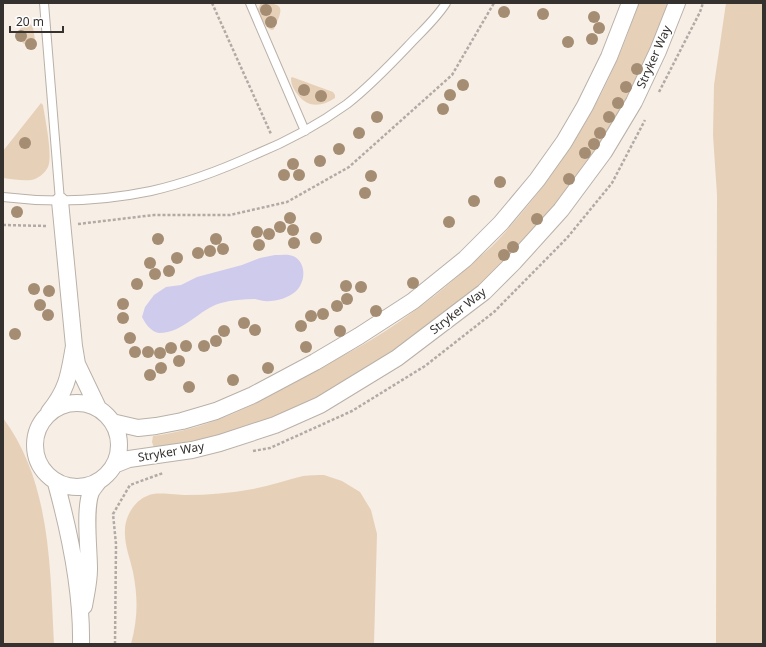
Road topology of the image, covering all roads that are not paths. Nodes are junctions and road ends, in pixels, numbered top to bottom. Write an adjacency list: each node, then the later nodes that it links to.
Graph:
1 (44, 3): 8 (lane)
2 (250, 3): 6 (lane)
3 (446, 3): 6 (lane)
4 (630, 3): 12 (street)
5 (677, 3): 13 (street, Stryker Way)
6 (305, 130): 8 (lane)
7 (3, 197): 8 (lane)
8 (60, 201): 9 (street)
9 (74, 346): 10 (street); 11 (street)
10 (98, 408): 11 (street); 12 (street, Stryker Way)
11 (48, 414): 15 (street)
12 (112, 422): 13 (street, Stryker Way)
13 (114, 465): 14 (street, Stryker Way)
14 (98, 482): 15 (street); 16 (street, Stryker Way)
15 (56, 483): 16 (street, Stryker Way)
16 (81, 617): 17 (street, Stryker Way)
17 (81, 644)

